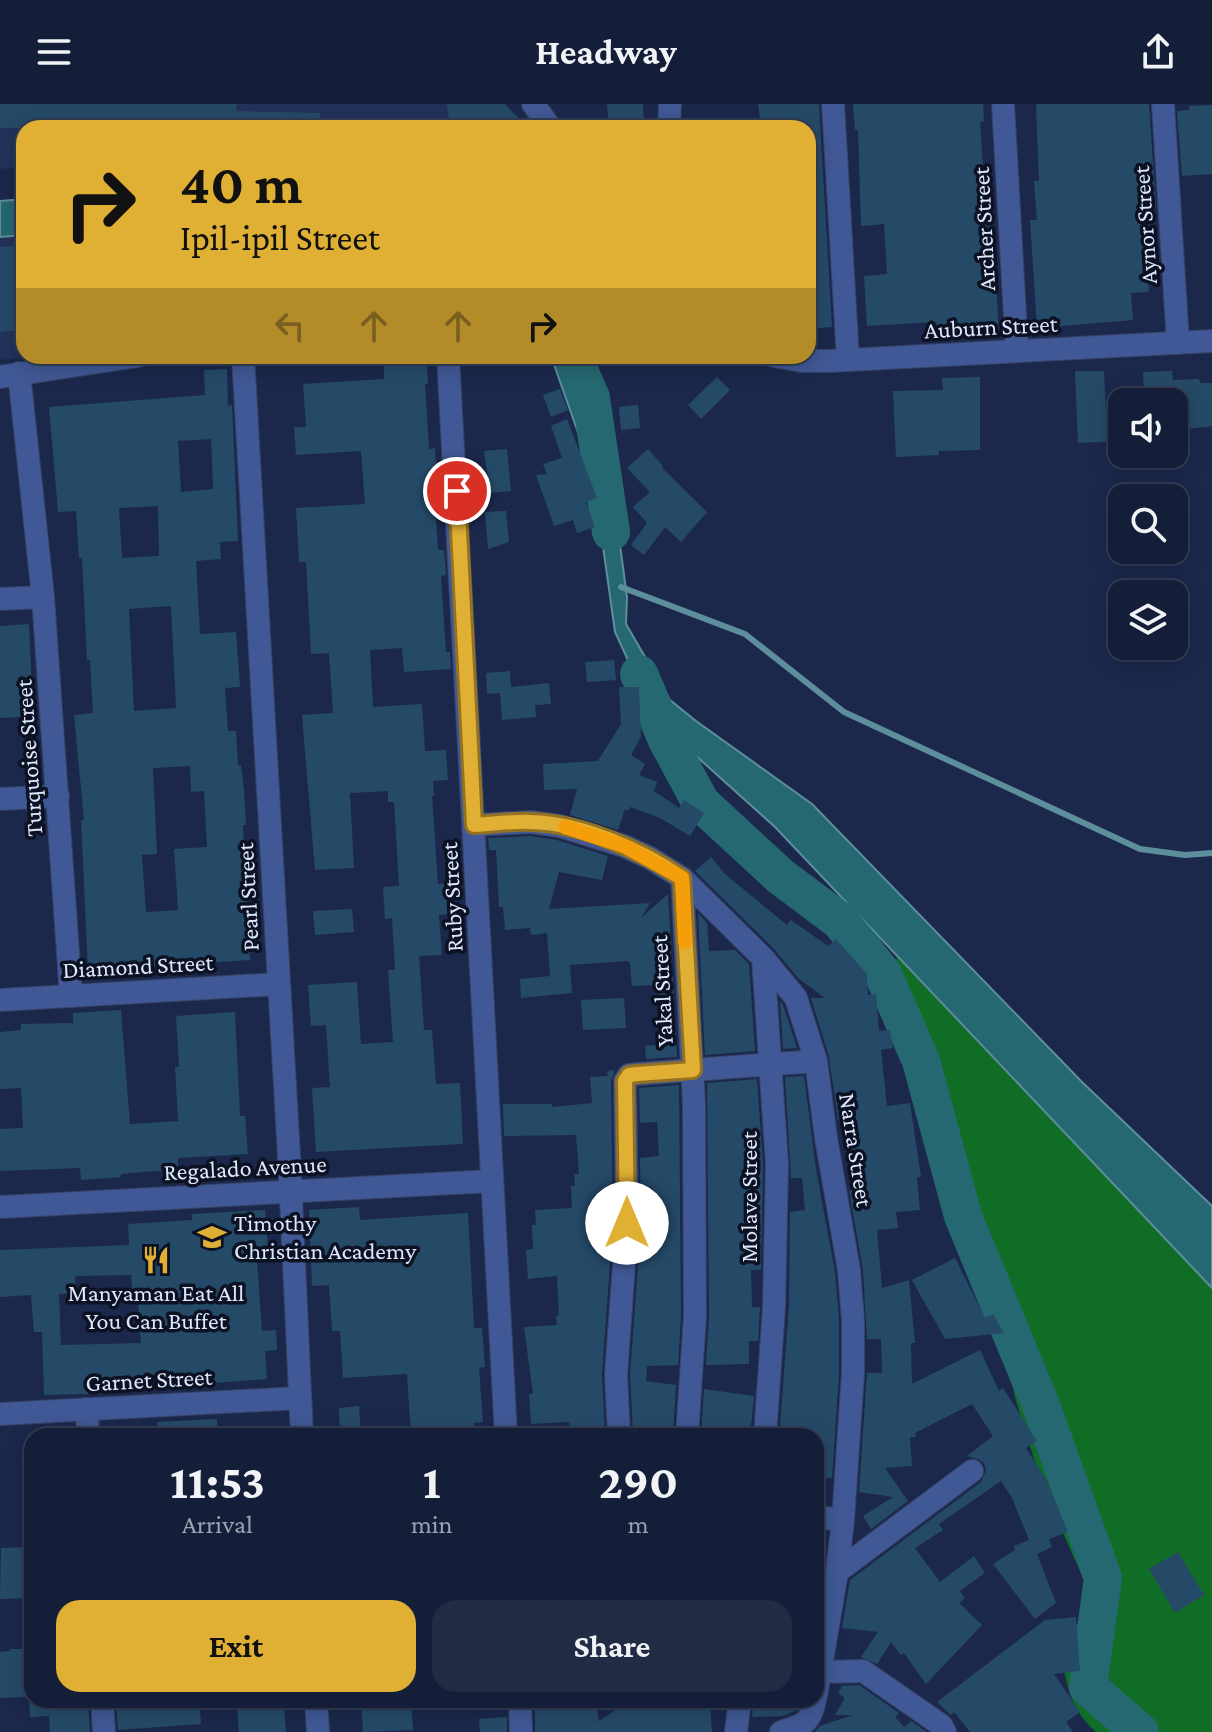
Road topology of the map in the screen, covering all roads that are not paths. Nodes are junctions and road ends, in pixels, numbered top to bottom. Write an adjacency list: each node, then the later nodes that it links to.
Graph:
1 (833, 104): 7 (street)
2 (1003, 104): 6 (street, Archer Street)
3 (1163, 104): 5 (street, Aynor Street)
4 (1212, 341): 5 (street, Auburn Street)
5 (1178, 343): 6 (street, Auburn Street)
6 (1017, 351): 7 (street, Auburn Street)
7 (848, 360): 8 (street, Auburn Street)
8 (816, 361)
9 (84, 364): 12 (street)
10 (243, 364): 20 (street, Pearl Street)
11 (448, 364): 17 (street, Ruby Street)
12 (9, 375): 13 (street, Turquoise Street)
13 (43, 597): 14 (street); 15 (street, Turquoise Street)
14 (0, 599)
15 (58, 796): 16 (street); 21 (street, Turquoise Street)
16 (0, 799)
17 (474, 825): 18 (street, Narra Street); 26 (street, Ruby Street)
18 (682, 878): 19 (street, Narra Street); 25 (street, Yakal Street)
19 (763, 958): 23 (street, Narra Street); 24 (street, Molave Street)
20 (279, 984): 21 (street, Diamond Street); 27 (street, Pearl Street)
21 (71, 996): 22 (street, Diamond Street)
22 (0, 1000)
23 (816, 1061): 24 (street); 40 (street, Narra Street)
24 (770, 1065): 25 (street); 37 (street, Molave Street)
25 (693, 1070): 35 (street); 36 (street, Yakal Street)
26 (492, 1181): 27 (street, Regalado Avenue); 34 (street, Ruby Street)
27 (290, 1191): 28 (street, Regalado Avenue); 29 (street, Pearl Street)
28 (0, 1207)
29 (300, 1398): 30 (street, Garnet Street); 33 (street, Pearl Street)
30 (87, 1409): 31 (street, Garnet Street); 32 (street)
31 (0, 1414)
32 (88, 1428)
33 (302, 1428)
34 (506, 1428)
35 (619, 1428)
36 (688, 1428)
37 (766, 1428)
38 (972, 1471): 41 (street)
39 (824, 1518): 40 (street)
40 (843, 1520): 41 (street, Narra Street)
41 (837, 1572): 42 (street, Narra Street)
42 (824, 1653)
43 (824, 1672): 54 (street)
44 (102, 1708): 49 (street)
45 (316, 1708): 50 (street)
46 (520, 1708): 51 (street)
47 (739, 1708): 52 (street)
48 (814, 1708): 53 (street, Narra Street)
49 (104, 1732)
50 (318, 1732)
51 (521, 1732)
52 (736, 1732)
53 (781, 1732)
54 (945, 1732)

